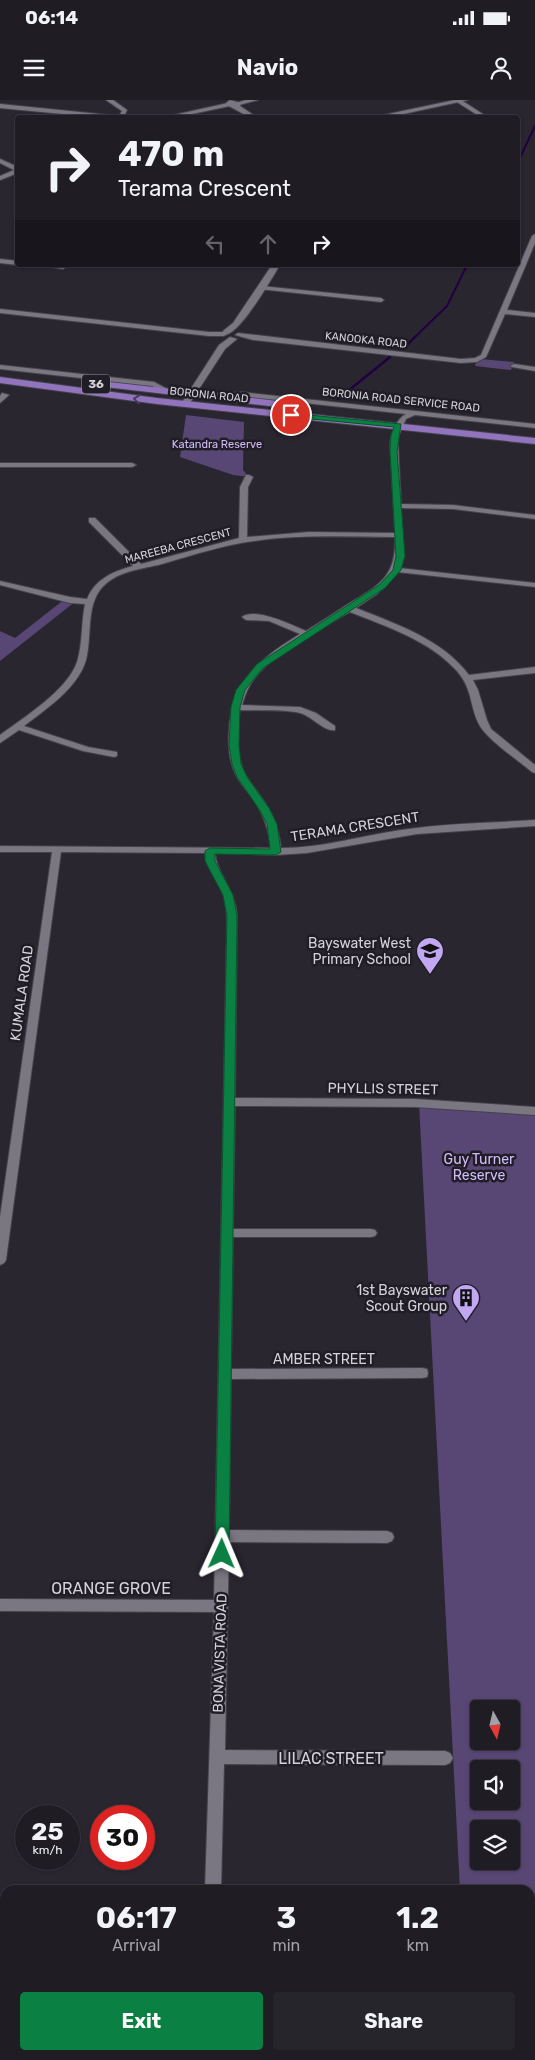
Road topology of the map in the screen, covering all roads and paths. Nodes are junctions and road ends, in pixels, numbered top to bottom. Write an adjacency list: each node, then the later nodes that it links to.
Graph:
1 (109, 100): 7 (street)
2 (255, 100): 4 (street)
3 (462, 101): 10 (street); 11 (street)
4 (232, 103): 8 (street); 9 (street)
5 (0, 106): 6 (street)
6 (99, 115)
7 (122, 115)
8 (176, 115)
9 (250, 115)
10 (388, 115)
11 (483, 115)
12 (0, 161): 13 (street)
13 (15, 169)
14 (15, 172): 15 (street)
15 (0, 178)
16 (535, 236): 17 (street)
17 (532, 248): 20 (street)
18 (0, 261): 19 (street)
19 (15, 262)
20 (520, 264)
21 (275, 267): 23 (street)
22 (518, 267): 26 (street)
23 (261, 288): 24 (street); 28 (street)
24 (380, 300)
25 (0, 311): 28 (street, KANOOKA ROAD)
26 (503, 312): 27 (street); 28 (street, KANOOKA ROAD)
27 (535, 315)
28 (229, 336): 35 (street)
29 (0, 366): 34 (street)
30 (514, 366): 31 (street)
31 (535, 369)
32 (0, 373): 34 (main road, BORONIA ROAD / 36)
33 (0, 380): 39 (main road, BORONIA ROAD / 36, one-way to 33)
34 (168, 392): 35 (main road, BORONIA ROAD / 36)
35 (191, 394): 37 (main road, BORONIA ROAD / 36); 39 (street)
36 (5, 395): 38 (street)
37 (205, 396): 40 (street, BORONIA ROAD SERVICE ROAD); 41 (main road, BORONIA ROAD / 36)
38 (0, 402)
39 (185, 404): 41 (main road, BORONIA ROAD / 36)
40 (414, 413): 41 (street); 42 (street, BORONIA ROAD SERVICE ROAD)
41 (401, 422): 43 (main road, BORONIA ROAD / 36); 44 (main road, BORONIA ROAD / 36); 48 (street)
42 (535, 426)
43 (535, 433)
44 (535, 441)
45 (0, 465): 46 (street)
46 (132, 466)
47 (249, 477): 52 (street)
48 (397, 506): 49 (street); 51 (street)
49 (535, 517)
50 (92, 520): 53 (street)
51 (399, 535): 52 (street, MAREEBA CRESCENT); 54 (street)
52 (243, 540): 53 (street, MAREEBA CRESCENT)
53 (139, 567): 57 (street, MAREEBA CRESCENT)
54 (397, 570): 56 (street); 58 (street)
55 (0, 583): 57 (street)
56 (535, 585)
57 (90, 602): 64 (street, MAREEBA CRESCENT)
58 (348, 608): 60 (street); 62 (street)
59 (246, 617): 60 (street)
60 (307, 634): 63 (street)
61 (535, 670): 62 (street)
62 (466, 678): 68 (street)
63 (236, 707): 65 (street); 73 (street)
64 (16, 726): 66 (street, MAREEBA CRESCENT); 67 (street)
65 (332, 728)
66 (0, 740)
67 (114, 754)
68 (535, 770)
69 (535, 823): 73 (street, TERAMA CRESCENT)
70 (0, 849): 71 (street, TERAMA CRESCENT)
71 (57, 849): 72 (street, TERAMA CRESCENT); 76 (street, KUMALA ROAD)
72 (210, 851): 73 (street, TERAMA CRESCENT); 74 (street, BONA VISTA ROAD)
73 (276, 852)
74 (230, 1102): 75 (street, PHYLLIS STREET); 77 (street, BONA VISTA ROAD)
75 (535, 1111)
76 (6, 1172): 79 (street, KUMALA ROAD)
77 (227, 1233): 78 (street); 81 (street, BONA VISTA ROAD)
78 (371, 1233)
79 (0, 1260)
80 (422, 1373): 81 (street, AMBER STREET)
81 (225, 1374): 82 (street, BONA VISTA ROAD)
82 (222, 1536): 83 (street); 85 (street, BONA VISTA ROAD)
83 (387, 1537)
84 (0, 1605): 85 (street, ORANGE GROVE)
85 (221, 1606): 86 (street, BONA VISTA ROAD)
86 (217, 1757): 87 (street, LILAC STREET); 88 (street, BONA VISTA ROAD)
87 (445, 1758)
88 (214, 1885)

